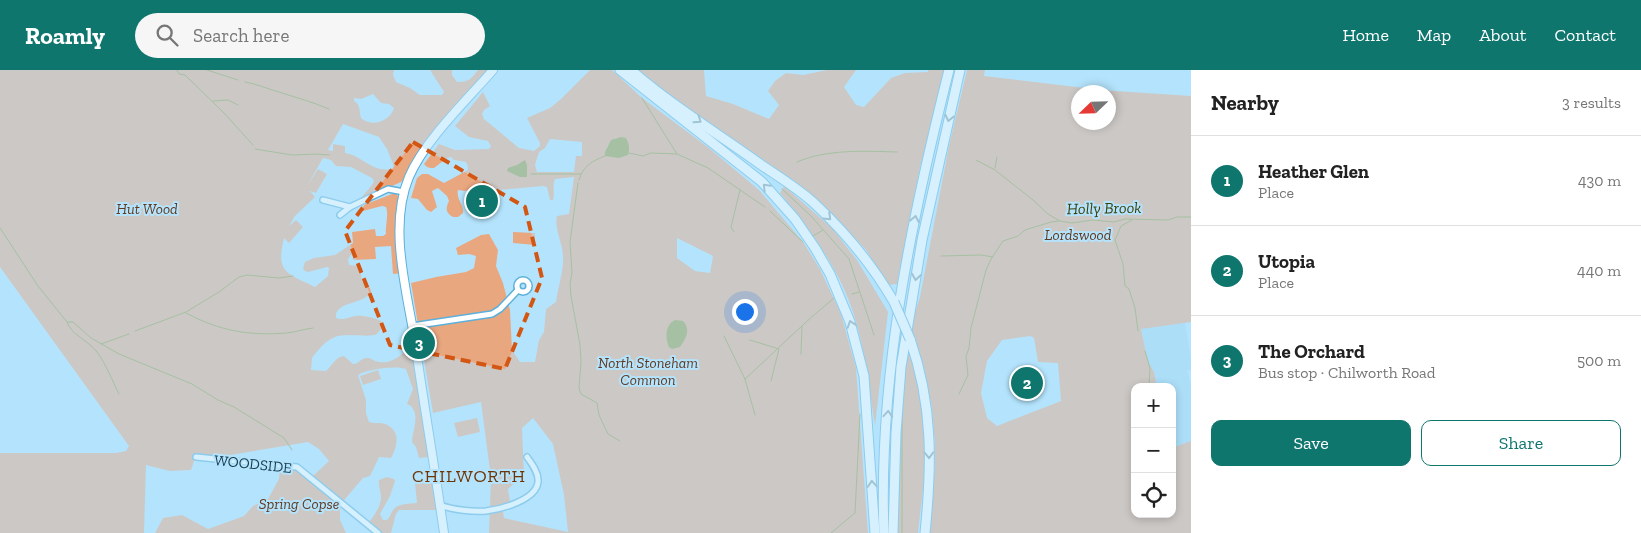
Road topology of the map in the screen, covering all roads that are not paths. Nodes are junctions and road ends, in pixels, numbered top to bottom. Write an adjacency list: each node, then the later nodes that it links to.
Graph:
1 (493, 70): 6 (main road)
2 (620, 70): 17 (highway, one-way to 2)
3 (631, 70): 20 (highway, one-way to 20, bridge)
4 (949, 70): 18 (highway, one-way to 4)
5 (960, 70): 19 (highway, one-way to 19)
6 (404, 192): 8 (street); 11 (main road)
7 (323, 200): 8 (street)
8 (350, 207): 9 (street)
9 (340, 215)
10 (518, 290): 11 (street)
11 (412, 326): 14 (main road)
12 (527, 457): 14 (street)
13 (196, 458): 15 (street, WOODSIDE)
14 (440, 505): 16 (main road)
15 (378, 533)
16 (444, 533)
17 (875, 533)
18 (884, 533)
19 (893, 533)
20 (924, 533)

